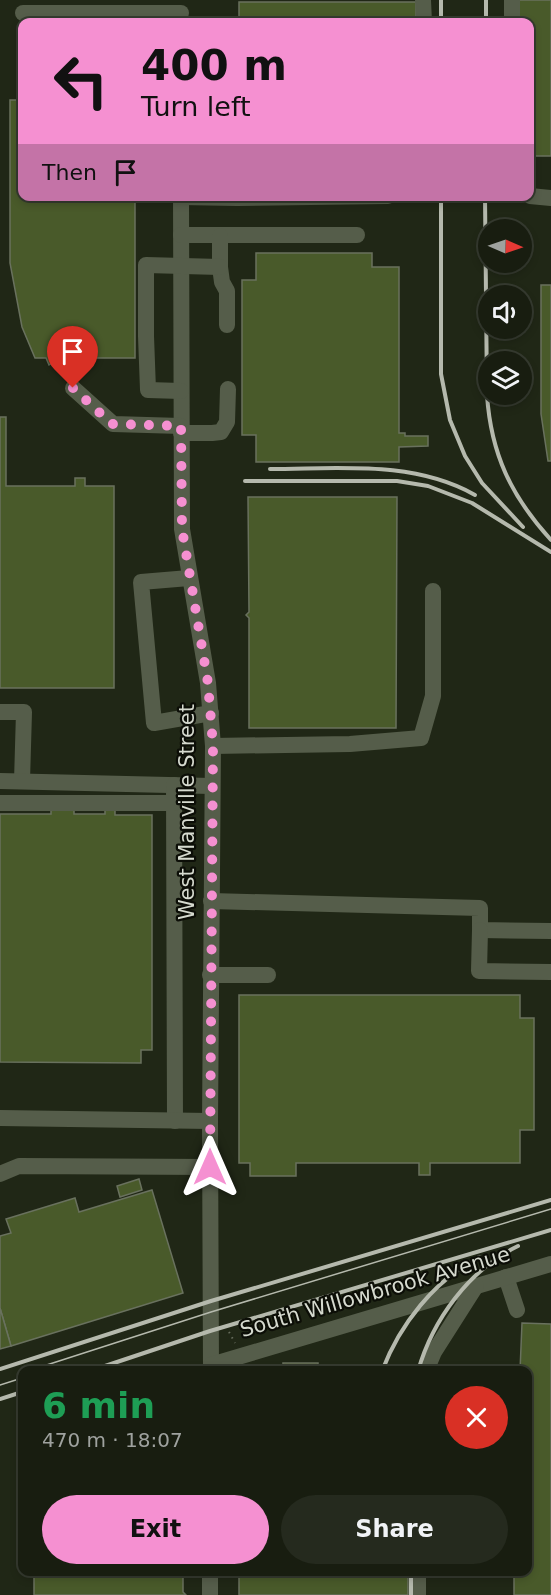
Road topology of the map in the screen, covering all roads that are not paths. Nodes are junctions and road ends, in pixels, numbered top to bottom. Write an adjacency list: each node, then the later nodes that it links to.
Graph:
1 (423, 0): 6 (street)
2 (512, 0): 7 (street)
3 (140, 6): 4 (street); 5 (street)
4 (23, 12)
5 (181, 12)
6 (424, 18)
7 (512, 18)
8 (534, 196): 9 (street)
9 (551, 198)
10 (181, 201): 11 (street, West Manville Street)
11 (181, 235): 13 (street); 14 (street, West Manville Street)
12 (357, 235): 13 (street)
13 (220, 236): 15 (street)
14 (181, 266): 15 (street); 19 (street, West Manville Street); 19 (street)
15 (220, 267): 16 (street)
16 (227, 325)
17 (73, 388): 20 (street)
18 (228, 388): 20 (street)
19 (181, 391): 20 (street, West Manville Street)
20 (181, 430): 21 (street, West Manville Street)
21 (189, 578): 24 (street, West Manville Street); 24 (street)
22 (433, 591): 25 (street)
23 (0, 712): 27 (street)
24 (211, 713): 25 (street, West Manville Street)
25 (213, 746): 29 (street, West Manville Street)
26 (0, 781): 27 (street)
27 (22, 781): 28 (street)
28 (174, 785): 29 (street); 31 (street)
29 (211, 786): 32 (street, West Manville Street)
30 (0, 803): 31 (street)
31 (174, 804): 39 (street)
32 (211, 901): 33 (street); 36 (street, West Manville Street)
33 (480, 930): 34 (street); 35 (street)
34 (551, 931)
35 (551, 972)
36 (210, 975): 37 (street); 40 (street, West Manville Street)
37 (268, 975)
38 (0, 1118): 39 (street)
39 (175, 1121): 40 (street)
40 (210, 1121): 41 (street, West Manville Street)
41 (210, 1167): 42 (street); 47 (street, West Manville Street)
42 (0, 1174)
43 (551, 1264): 44 (street, South Willowbrook Avenue)
44 (506, 1277): 45 (street, South Willowbrook Avenue); 46 (street)
45 (476, 1286): 48 (street, South Willowbrook Avenue); 49 (street)
46 (518, 1310)
47 (211, 1366)
48 (217, 1366)
49 (428, 1366)
50 (210, 1576): 52 (street)
51 (418, 1576): 53 (street)
52 (210, 1595)
53 (418, 1595)

